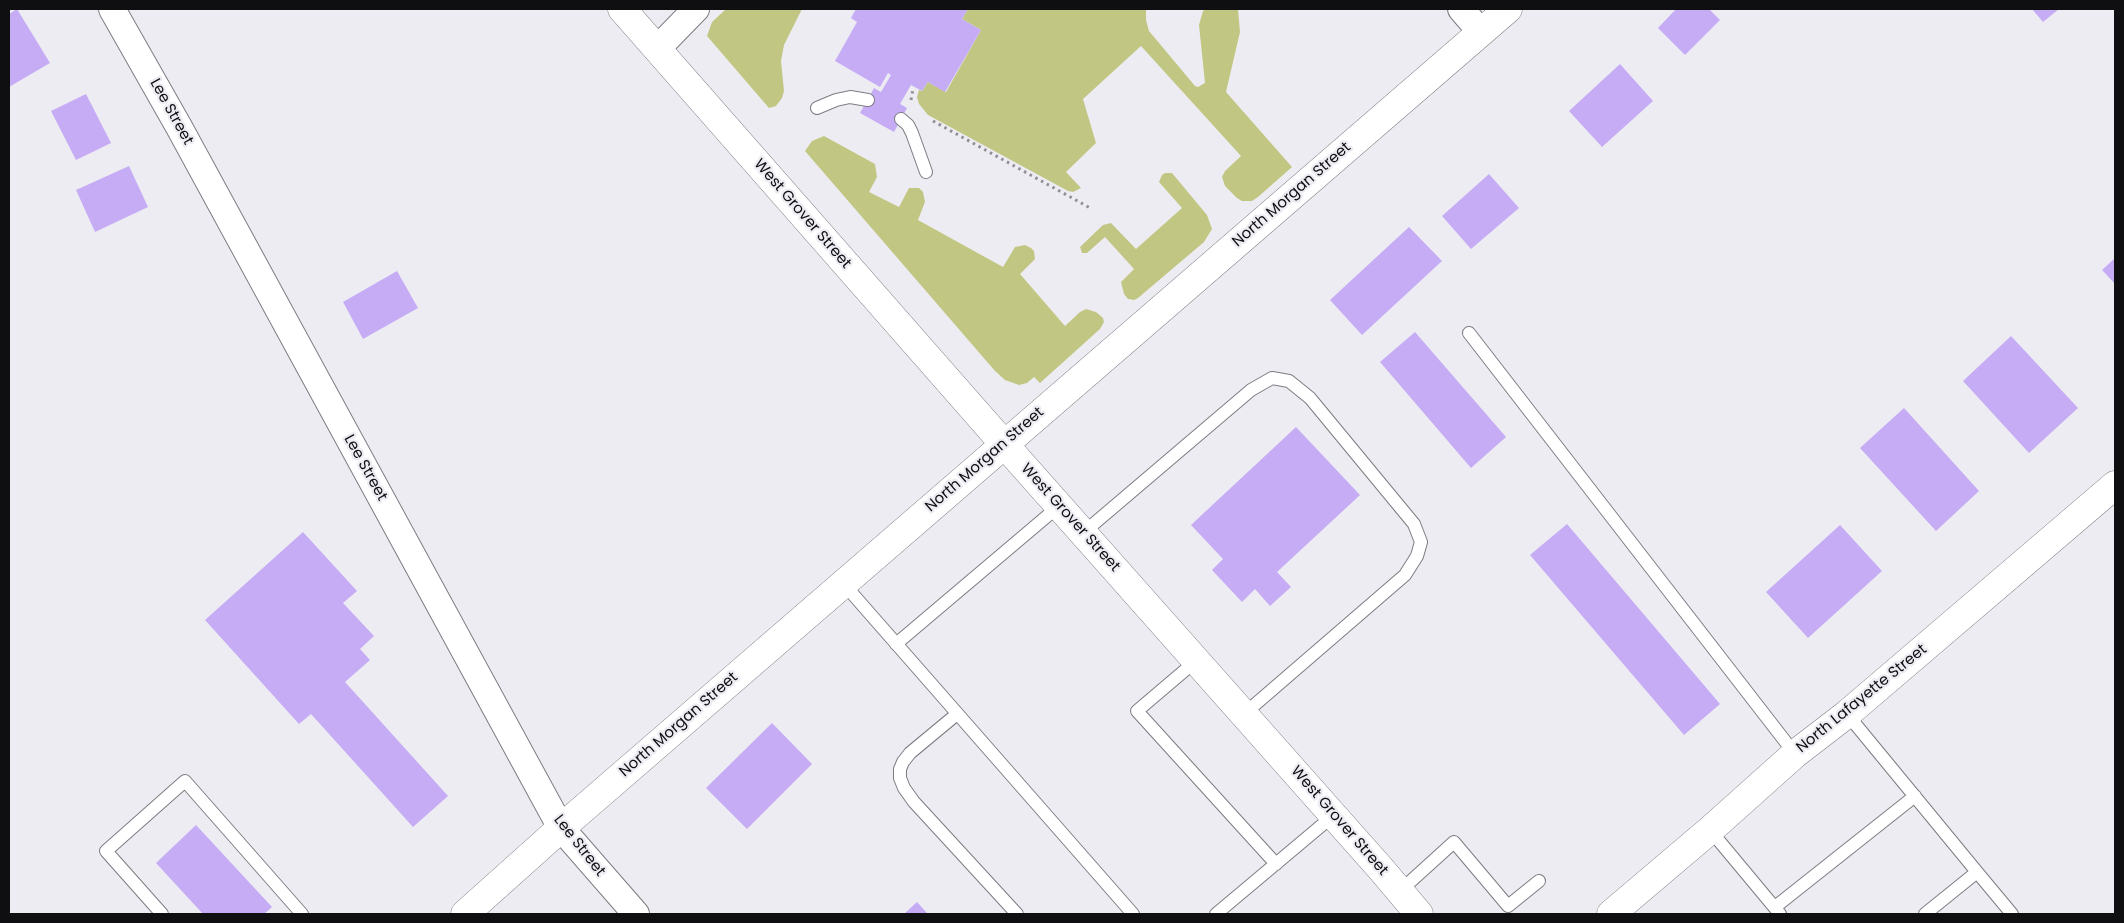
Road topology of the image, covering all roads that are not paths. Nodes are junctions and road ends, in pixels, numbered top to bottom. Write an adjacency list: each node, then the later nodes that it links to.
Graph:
1 (112, 9): 26 (street, Lee Street)
2 (622, 9): 7 (street, West Grover Street)
3 (696, 9): 7 (street)
4 (1461, 9): 6 (street)
5 (1508, 9): 6 (street, North Morgan Street)
6 (1481, 32): 13 (street, North Morgan Street)
7 (657, 49): 13 (street, West Grover Street)
8 (868, 100): 9 (lane)
9 (817, 108)
10 (901, 119): 11 (lane)
11 (926, 172)
12 (1469, 333): 23 (lane)
13 (1004, 444): 15 (street, West Grover Street); 17 (street, North Morgan Street)
14 (2115, 485): 22 (street, North Lafayette Street)
15 (1059, 506): 16 (street, West Grover Street); 18 (lane)
16 (1083, 532): 19 (street, West Grover Street); 21 (lane)
17 (843, 584): 18 (lane); 26 (street, North Morgan Street)
18 (896, 644): 20 (lane)
19 (1196, 660): 21 (street, West Grover Street); 28 (lane)
20 (957, 714): 37 (lane); 38 (lane)
21 (1244, 714): 25 (street, West Grover Street)
22 (1847, 714): 23 (street, North Lafayette Street); 24 (lane)
23 (1795, 754): 27 (street, North Lafayette Street)
24 (1915, 796): 29 (lane); 32 (lane)
25 (1334, 815): 28 (lane); 31 (street, West Grover Street)
26 (561, 828): 35 (street, North Morgan Street); 36 (street, Lee Street)
27 (1710, 830): 32 (lane); 41 (street, North Lafayette Street)
28 (1276, 864): 39 (lane)
29 (1977, 872): 42 (lane); 43 (lane)
30 (1539, 881): 31 (lane)
31 (1400, 891): 40 (street, West Grover Street)
32 (1777, 911)
33 (162, 914): 34 (lane)
34 (302, 914)
35 (465, 914)
36 (636, 914)
37 (1017, 914)
38 (1133, 914)
39 (1216, 914)
40 (1419, 914)
41 (1611, 914)
42 (1925, 914)
43 (2012, 914)

